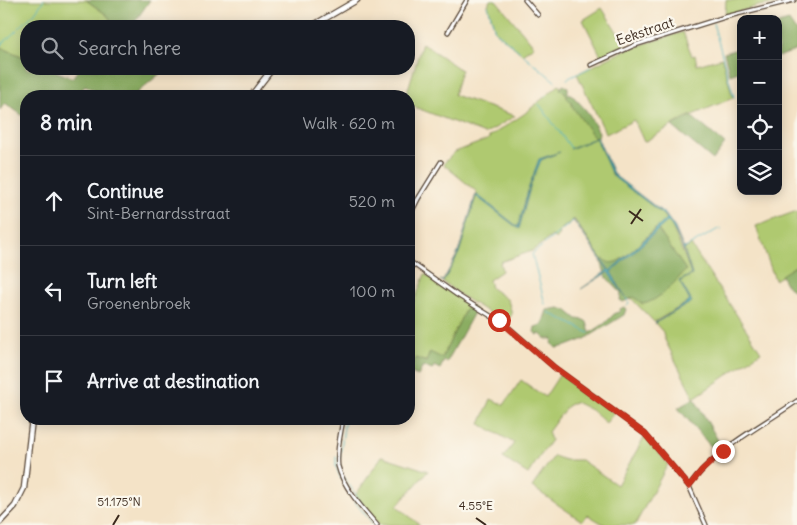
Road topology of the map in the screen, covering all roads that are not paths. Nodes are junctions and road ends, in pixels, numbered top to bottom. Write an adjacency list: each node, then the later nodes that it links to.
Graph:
1 (357, 0): 6 (street)
2 (467, 0): 7 (street)
3 (525, 0): 5 (street)
4 (794, 0): 8 (street, Eekstraat)
5 (538, 15)
6 (322, 20)
7 (448, 32)
8 (591, 65)
9 (267, 75): 10 (street)
10 (256, 90)
11 (441, 162): 12 (street)
12 (415, 205)
13 (415, 265): 17 (street)
14 (797, 401): 17 (street)
15 (31, 425): 18 (street)
16 (342, 425): 19 (street)
17 (689, 486): 20 (street)
18 (0, 522)
19 (377, 525)
20 (706, 525)

